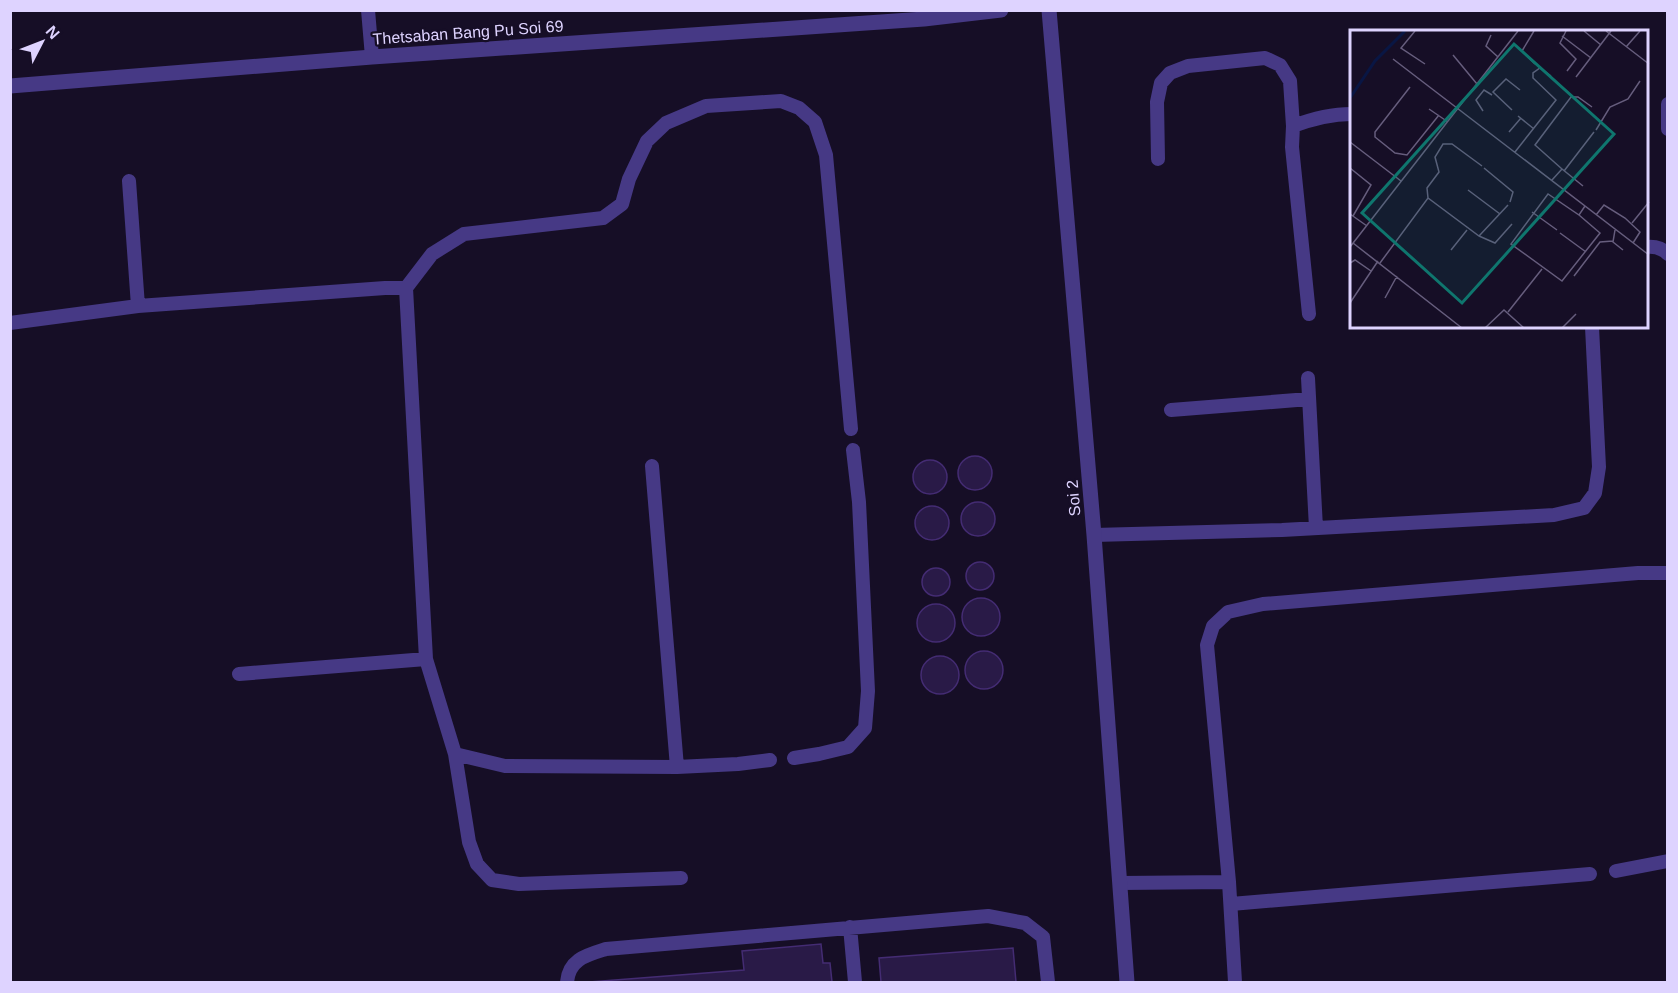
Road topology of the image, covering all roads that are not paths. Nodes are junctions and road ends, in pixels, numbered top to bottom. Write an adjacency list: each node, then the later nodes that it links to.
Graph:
1 (368, 10): 5 (lane)
2 (1001, 10): 4 (street, Thetsaban Bang Pu Soi 69)
3 (1049, 10): 27 (street, Soi 2)
4 (924, 15): 5 (street, Thetsaban Bang Pu Soi 69)
5 (372, 57): 6 (street, Thetsaban Bang Pu Soi 69)
6 (10, 86)
7 (1668, 104): 10 (lane)
8 (1350, 114): 9 (lane)
9 (1293, 126): 11 (lane); 17 (lane)
10 (1668, 129)
11 (1158, 159)
12 (129, 181): 16 (lane)
13 (1648, 246): 14 (lane)
14 (1668, 254)
15 (406, 288): 16 (lane); 23 (lane); 29 (lane)
16 (138, 306): 18 (lane)
17 (1309, 314)
18 (10, 323)
19 (1592, 328): 26 (lane)
20 (1308, 378): 21 (lane)
21 (1309, 399): 22 (lane); 26 (lane)
22 (1170, 410)
23 (851, 429)
24 (853, 450): 32 (lane)
25 (652, 466): 34 (lane)
26 (1316, 528): 27 (lane)
27 (1094, 535): 40 (street, Soi 2)
28 (1668, 573): 39 (lane)
29 (426, 659): 30 (lane); 31 (lane)
30 (239, 674)
31 (455, 754): 34 (lane); 38 (lane)
32 (794, 758)
33 (770, 760): 34 (lane)
34 (677, 767)
35 (1668, 861): 36 (lane)
36 (1616, 871)
37 (1590, 874): 41 (lane)
38 (681, 878)
39 (1229, 882): 40 (lane); 41 (lane)
40 (1120, 883): 46 (street, Soi 2)
41 (1230, 904): 47 (lane)
42 (850, 927): 43 (lane); 44 (lane); 45 (lane)
43 (567, 982)
44 (855, 982)
45 (1048, 982)
46 (1127, 982)
47 (1235, 982)

